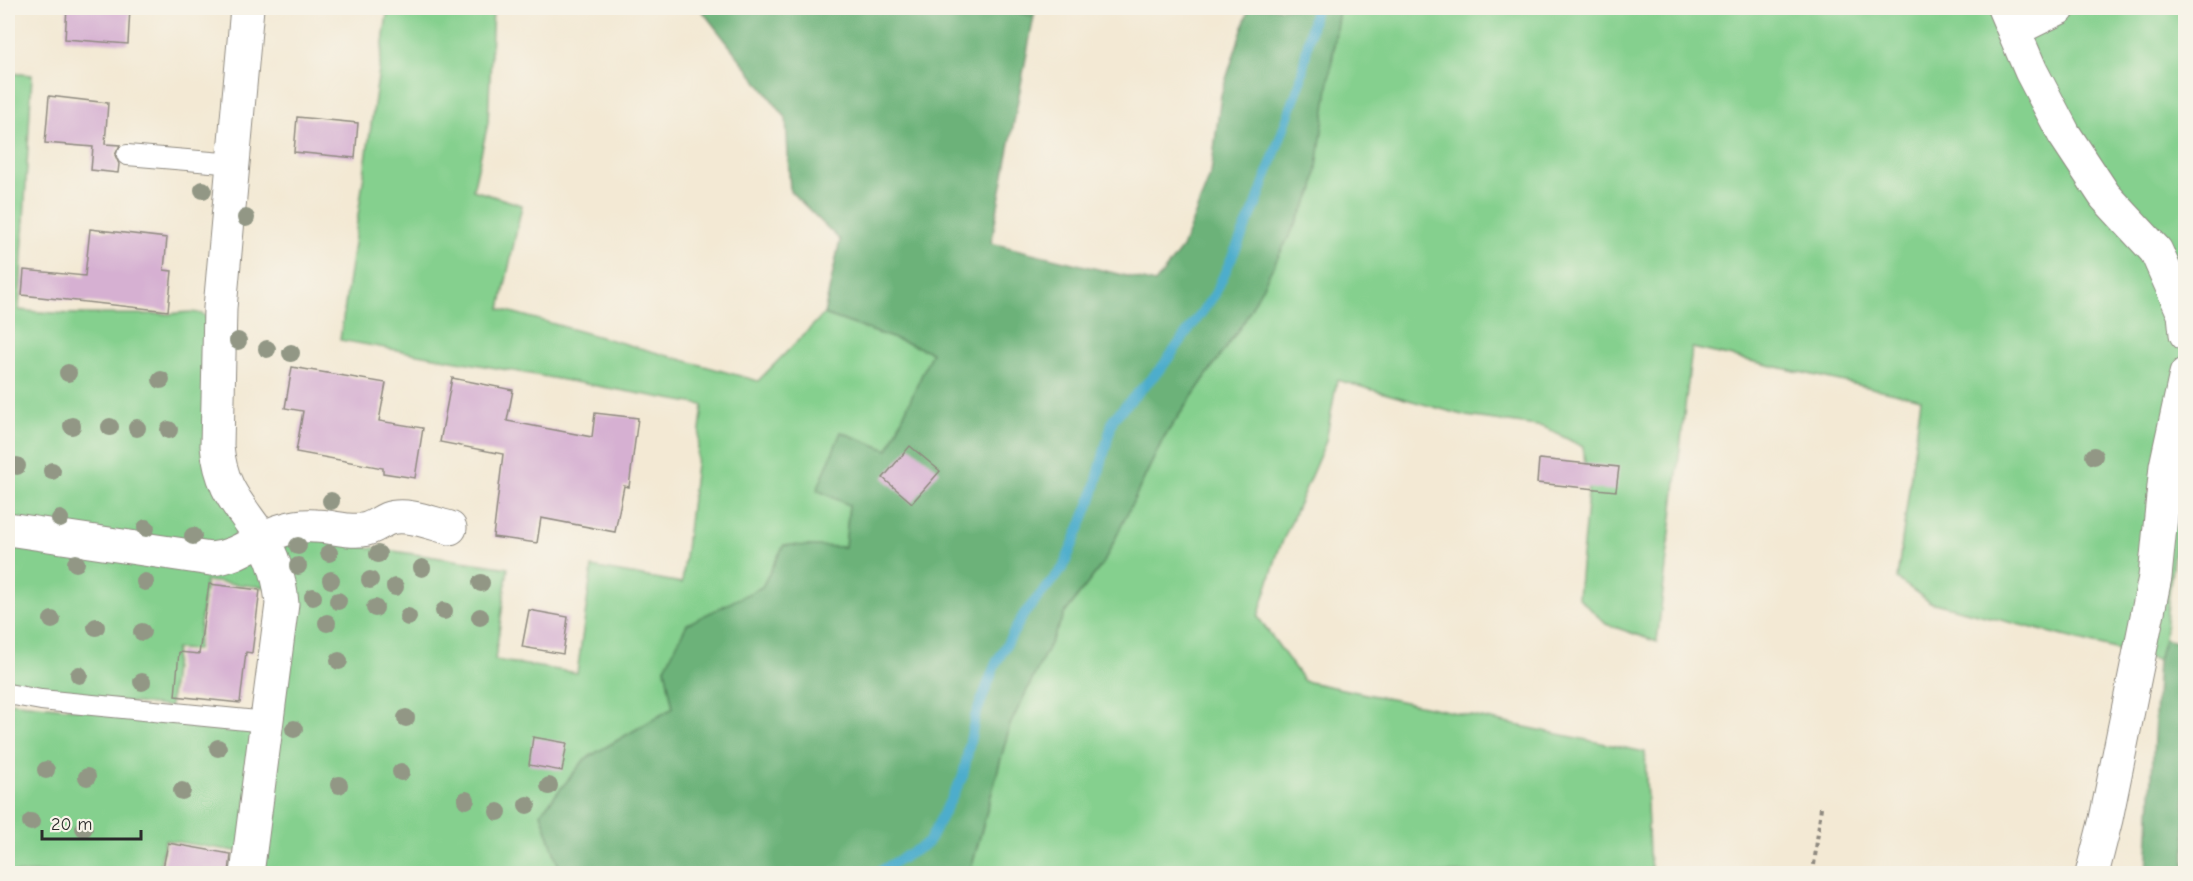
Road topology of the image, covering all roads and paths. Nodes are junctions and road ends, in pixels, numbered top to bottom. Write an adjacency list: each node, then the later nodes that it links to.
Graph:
1 (247, 8): 5 (street)
2 (2060, 8): 3 (street)
3 (2009, 19): 6 (street)
4 (127, 155): 5 (lane)
5 (234, 164): 10 (street)
6 (2186, 334)
7 (2186, 375): 16 (street)
8 (450, 528): 10 (street)
9 (8, 529): 10 (street)
10 (262, 539): 12 (street)
11 (8, 694): 12 (lane)
12 (267, 722): 14 (street)
13 (1821, 807): 15 (path)
14 (247, 873)
15 (1813, 873)
16 (2092, 873)

